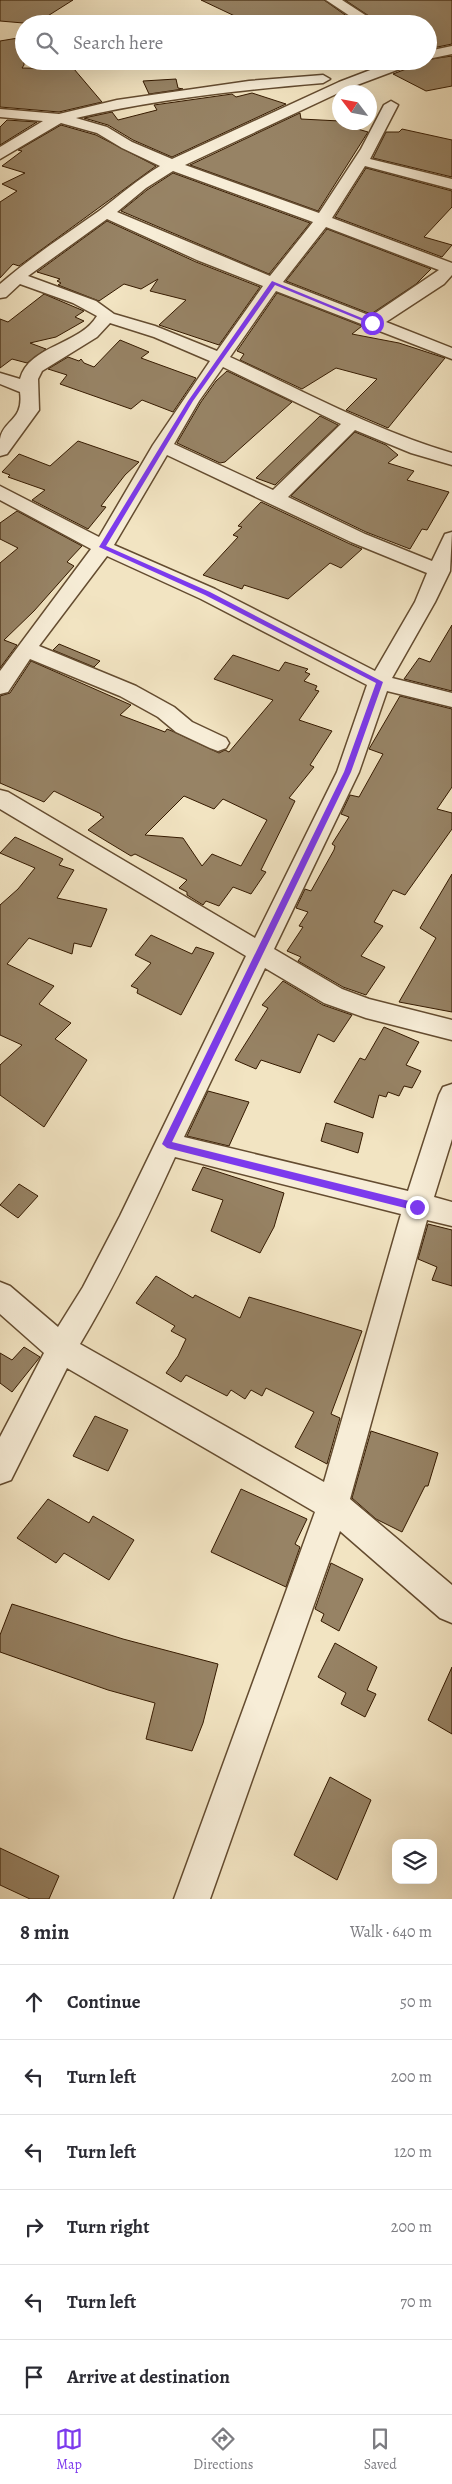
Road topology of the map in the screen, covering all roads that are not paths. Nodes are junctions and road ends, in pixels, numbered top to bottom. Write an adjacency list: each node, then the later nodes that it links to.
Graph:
1 (333, 0): 2 (street)
2 (357, 15)
3 (452, 50): 4 (street)
4 (437, 53)
5 (384, 70): 12 (street)
6 (323, 79): 9 (street)
7 (391, 105): 11 (street)
8 (0, 113): 9 (street)
9 (59, 118): 10 (street); 12 (street)
10 (0, 154)
11 (362, 161): 13 (street); 15 (street)
12 (172, 165): 14 (street); 15 (street)
13 (452, 184)
14 (106, 213): 17 (street); 18 (street)
15 (322, 221): 16 (street); 18 (street)
16 (450, 272): 21 (street)
17 (18, 278): 19 (street); 20 (street)
18 (274, 282): 21 (street); 23 (street)
19 (0, 293)
20 (106, 317): 23 (street); 25 (street)
21 (372, 323): 22 (street)
22 (452, 354)
23 (222, 359): 26 (street); 27 (street)
24 (0, 378): 25 (street)
25 (30, 389): 28 (street)
26 (352, 422): 29 (street); 31 (street)
27 (162, 446): 31 (street); 33 (street)
28 (0, 450)
29 (452, 460)
30 (0, 492): 33 (street)
31 (275, 499): 34 (street)
32 (452, 538): 34 (street)
33 (103, 547): 35 (street); 36 (street)
34 (440, 571): 36 (street)
35 (26, 649): 37 (street); 39 (street)
36 (380, 682): 38 (street); 41 (street)
37 (0, 687)
38 (452, 700)
39 (218, 742)
40 (0, 798): 41 (street)
41 (261, 954): 42 (street); 44 (street)
42 (452, 1030)
43 (452, 1095): 45 (street)
44 (167, 1144): 45 (street); 48 (street)
45 (417, 1207): 46 (street); 50 (street)
46 (452, 1214)
47 (0, 1295): 48 (street)
48 (61, 1349): 49 (street); 50 (street)
49 (0, 1469)
50 (333, 1505): 51 (street); 52 (street)
51 (452, 1606)
52 (192, 1899)

